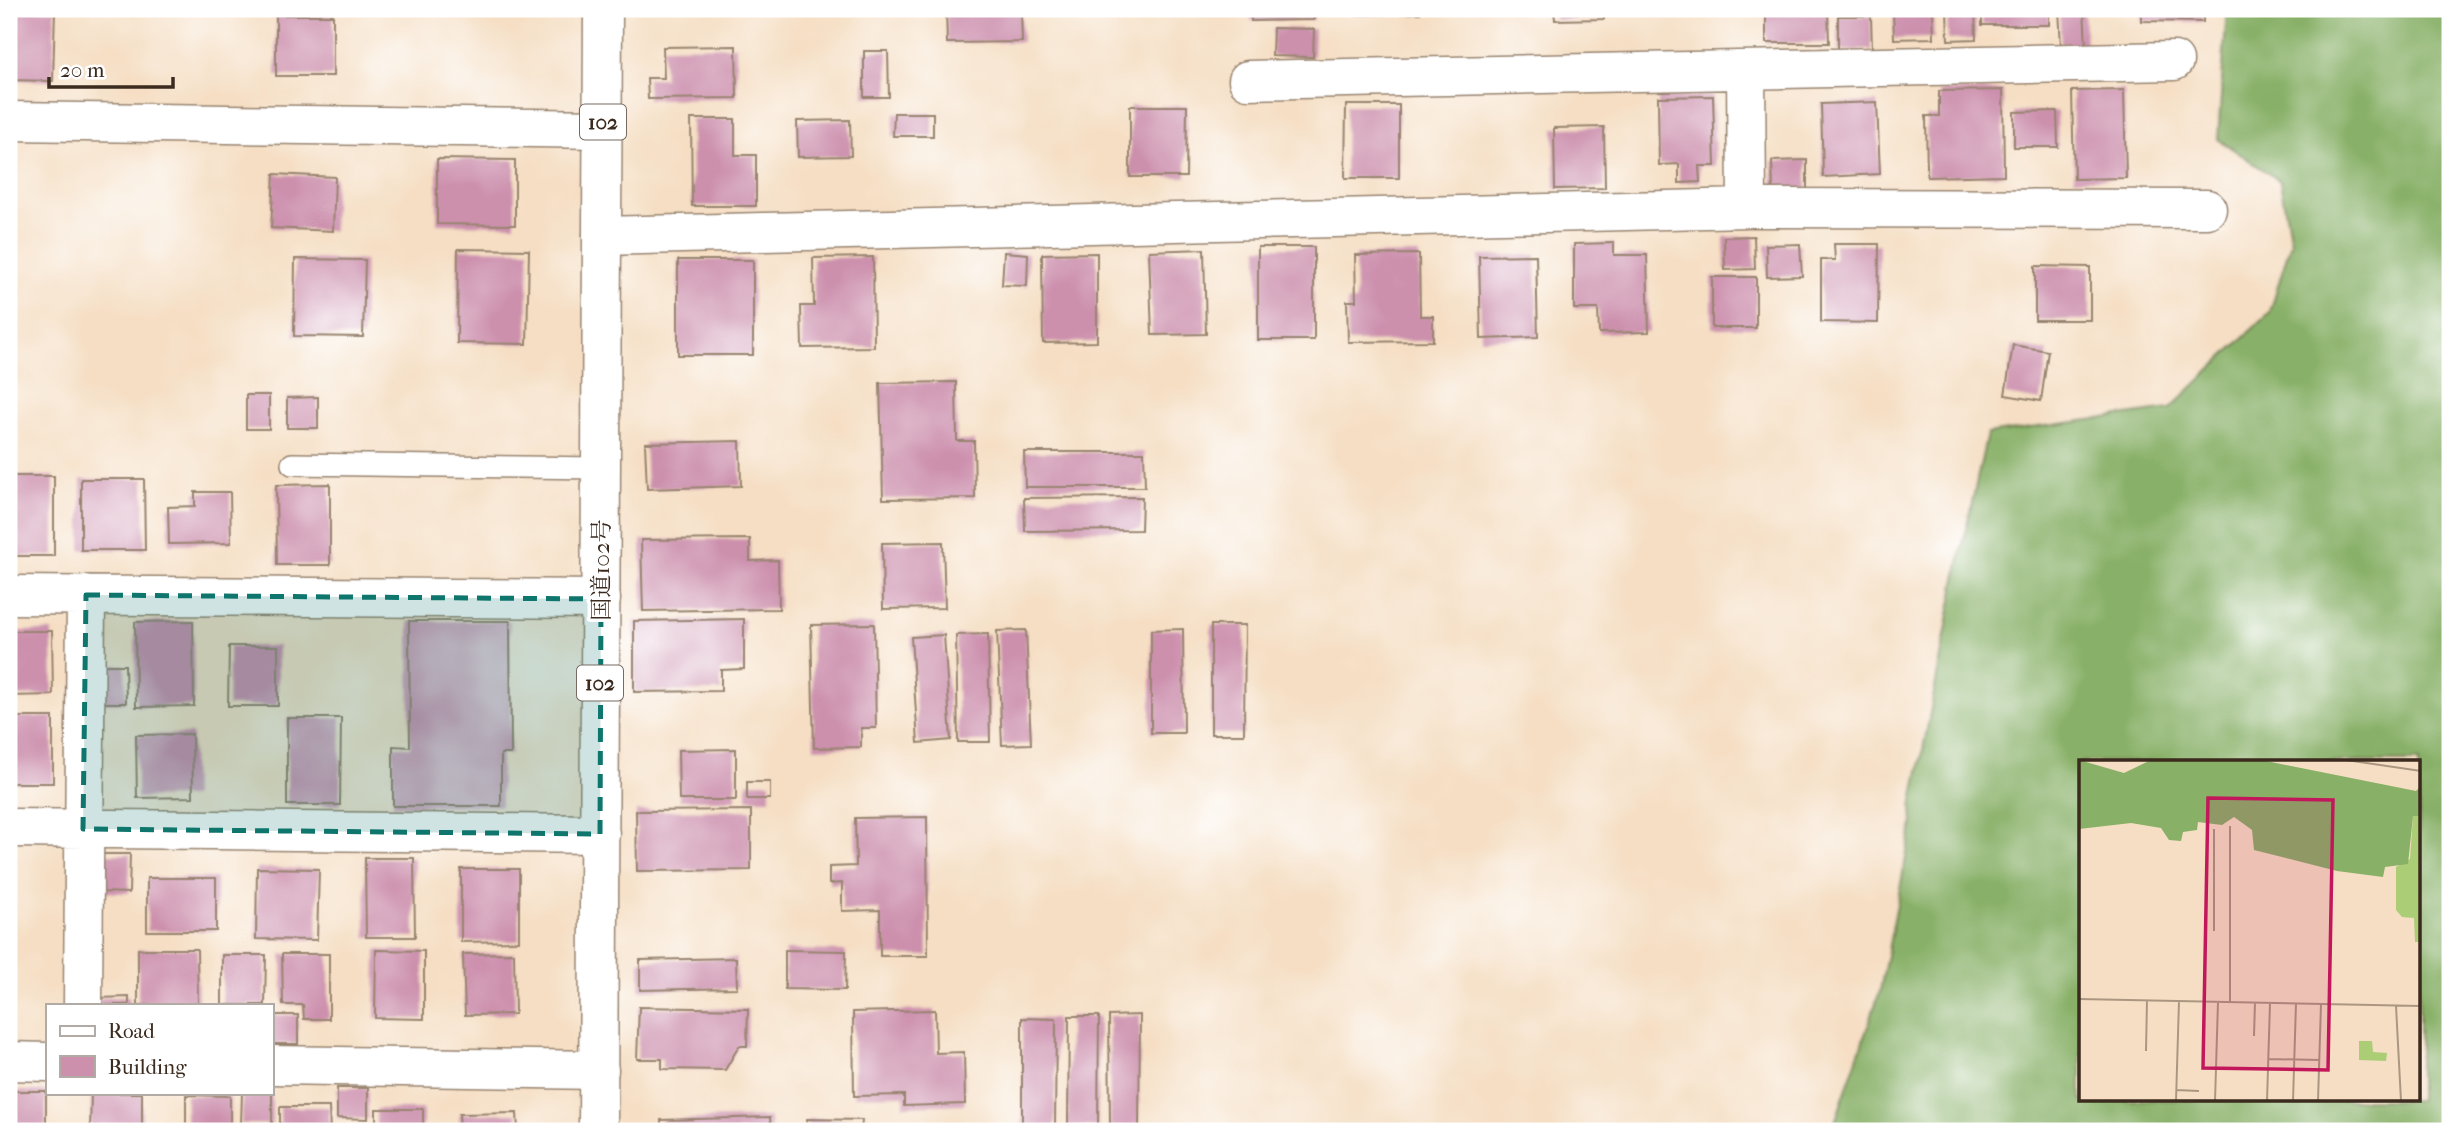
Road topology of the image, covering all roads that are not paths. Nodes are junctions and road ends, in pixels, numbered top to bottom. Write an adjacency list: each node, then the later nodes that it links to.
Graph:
1 (604, 9): 6 (main road, 国道102号 / 102)
2 (2174, 61): 3 (main road)
3 (1746, 70): 4 (main road); 7 (main road)
4 (1248, 80)
5 (9, 121): 6 (main road)
6 (603, 129): 9 (main road, 国道102号 / 102)
7 (1746, 208): 8 (main road); 9 (main road)
8 (2207, 209)
9 (602, 236): 11 (main road, 国道102号 / 102)
10 (292, 464): 11 (lane)
11 (601, 468): 14 (main road, 国道102号 / 102)
12 (9, 595): 13 (main road)
13 (86, 595): 14 (main road); 16 (main road)
14 (601, 598): 17 (main road, 国道102号 / 102)
15 (9, 828): 16 (main road)
16 (83, 829): 17 (main road); 18 (main road)
17 (600, 834): 22 (main road, 国道102号 / 102)
18 (83, 1004)
19 (9, 1061): 20 (main road)
20 (46, 1062)
21 (273, 1065): 22 (main road)
22 (599, 1070): 23 (main road, 国道102号 / 102)
23 (598, 1131)

